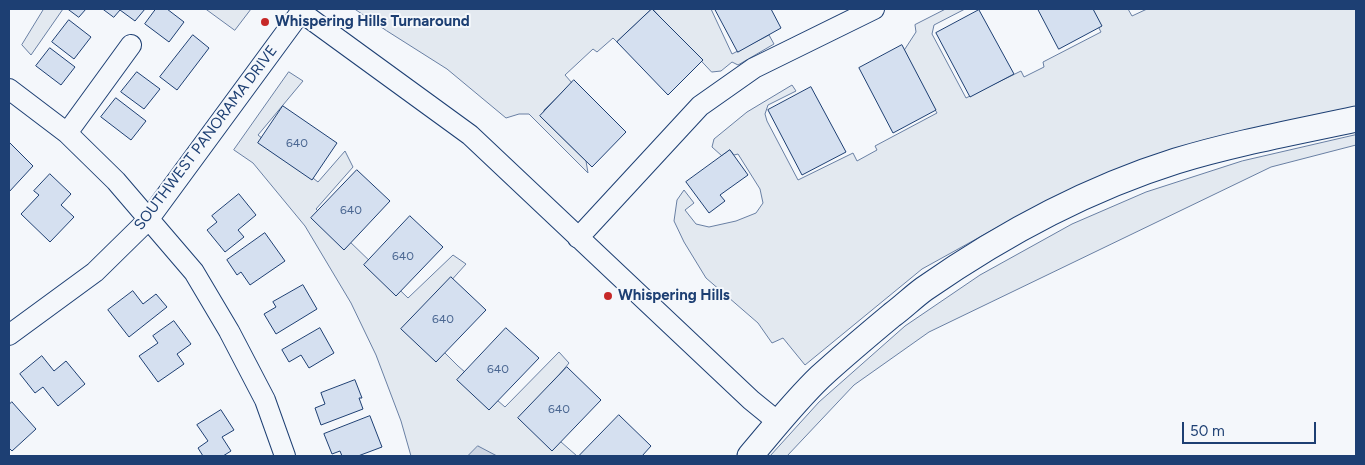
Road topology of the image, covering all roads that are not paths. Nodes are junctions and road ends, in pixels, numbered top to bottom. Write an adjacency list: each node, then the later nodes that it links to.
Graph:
1 (874, 9): 8 (street)
2 (302, 10): 7 (street, SOUTHWEST PANORAMA DRIVE); 8 (street)
3 (131, 46): 6 (street)
4 (9, 89): 6 (street)
5 (1356, 119): 10 (main road)
6 (67, 133): 7 (street)
7 (148, 220): 9 (street, SOUTHWEST PANORAMA DRIVE); 11 (street)
8 (578, 238): 10 (street)
9 (9, 335)
10 (778, 422): 12 (main road)
11 (285, 456)
12 (750, 456)

